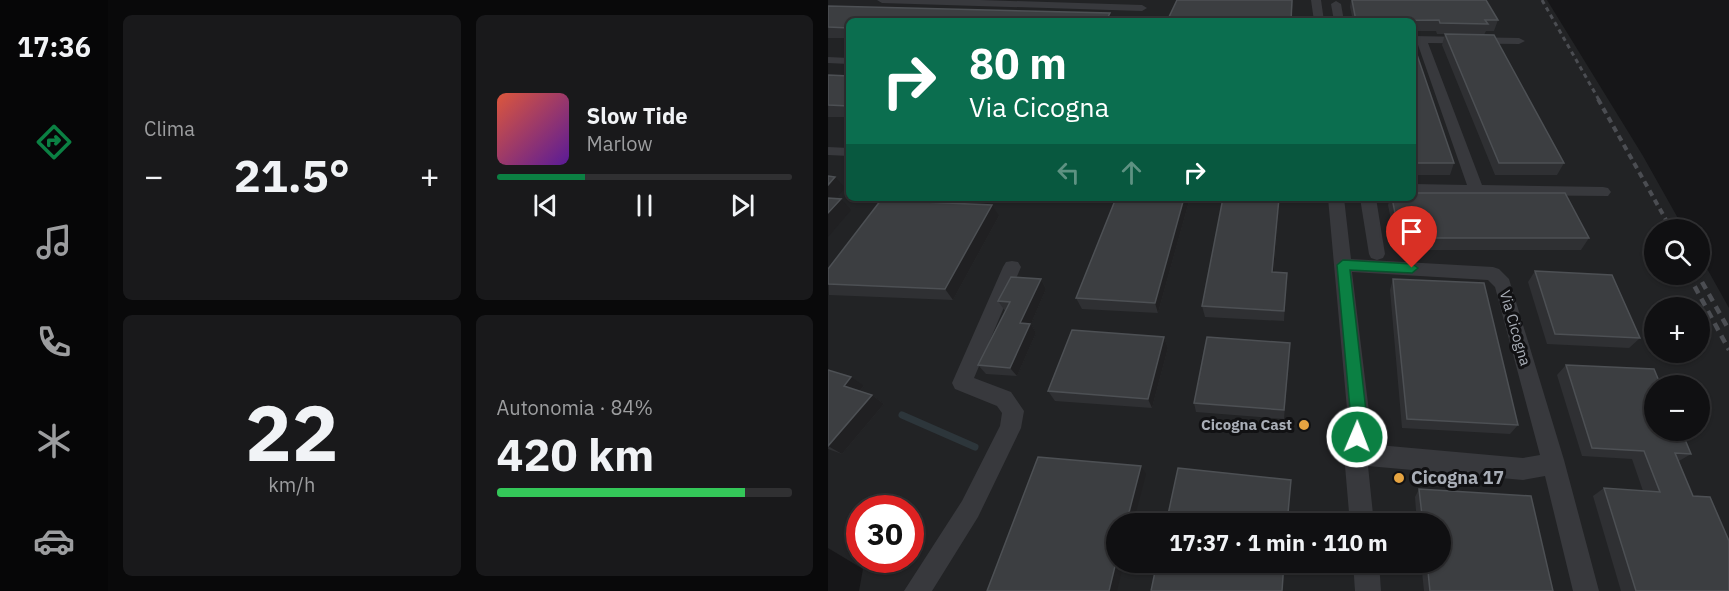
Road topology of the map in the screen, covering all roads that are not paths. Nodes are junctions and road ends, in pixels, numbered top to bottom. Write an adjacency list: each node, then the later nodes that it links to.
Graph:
1 (882, 0): 3 (street)
2 (1316, 0): 6 (street)
3 (1144, 4): 5 (street)
4 (1336, 4): 7 (street)
5 (1137, 18)
6 (1319, 18)
7 (1338, 18)
8 (1418, 39): 9 (street); 15 (street)
9 (1519, 40)
10 (828, 60): 11 (street)
11 (846, 61)
12 (828, 151): 13 (street)
13 (846, 152)
14 (1416, 189): 15 (street)
15 (1476, 190): 16 (street)
16 (1603, 192)
17 (1336, 201): 20 (street)
18 (1368, 201): 19 (street)
19 (1377, 254)
20 (1343, 265): 22 (street); 23 (street, Via Cicogna)
21 (1012, 267): 26 (street)
22 (1355, 454): 23 (street); 24 (street)
23 (1552, 460): 28 (street, Via Cicogna)
24 (1361, 513)
25 (1367, 573): 27 (street)
26 (916, 591)
27 (1368, 591)
28 (1586, 591)

